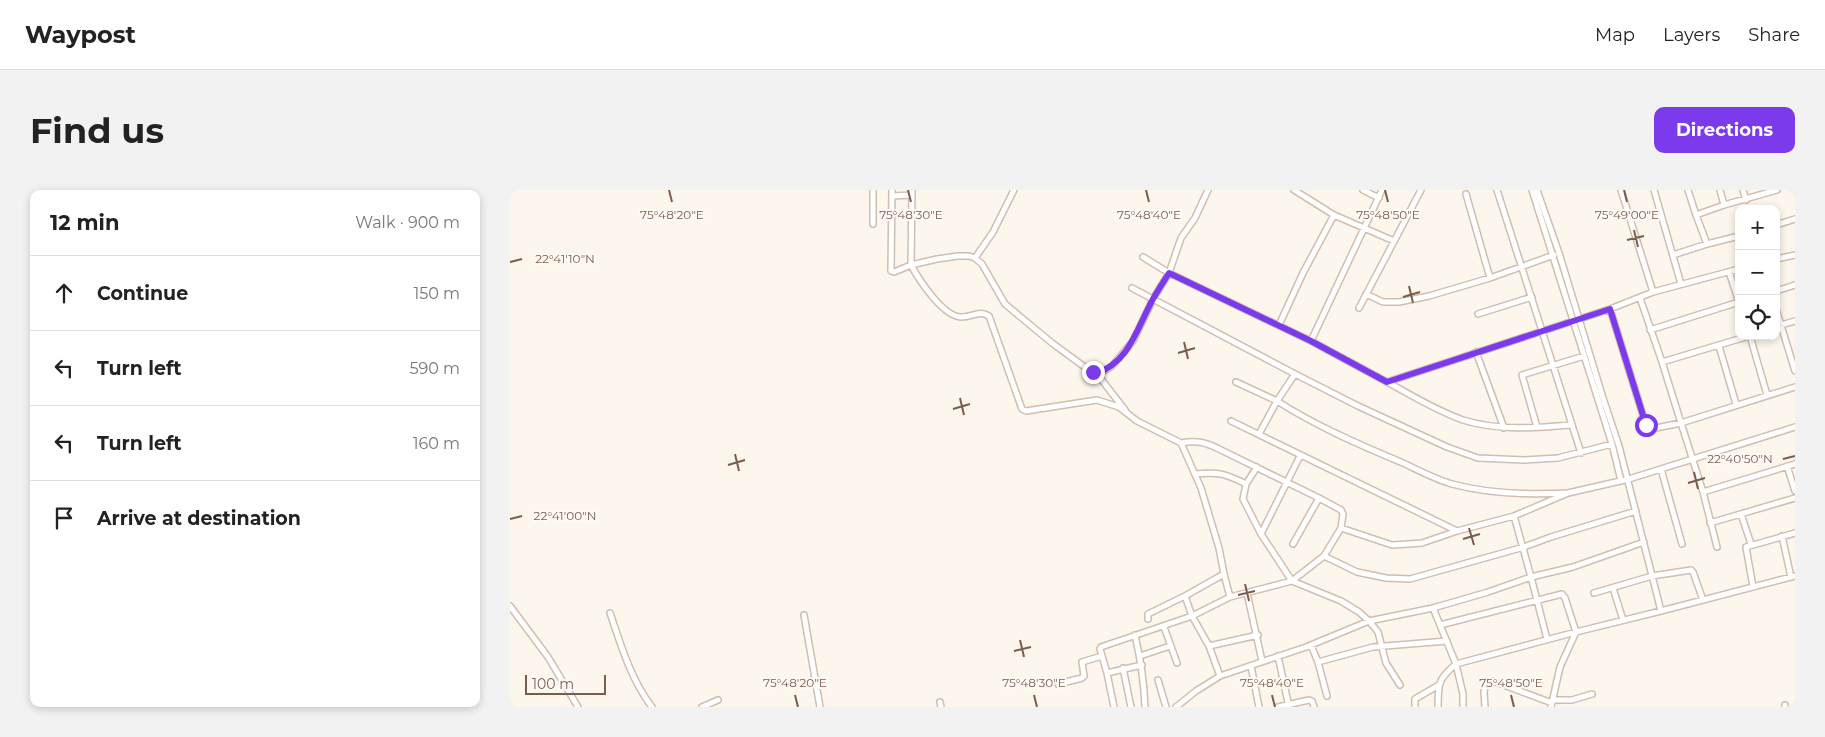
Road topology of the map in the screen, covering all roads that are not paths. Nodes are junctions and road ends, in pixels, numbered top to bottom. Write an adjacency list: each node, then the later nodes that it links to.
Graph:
1 (873, 190): 27 (street)
2 (1014, 190): 37 (street)
3 (1208, 190): 43 (street)
4 (1294, 190): 24 (street)
5 (1364, 190): 21 (street)
6 (1382, 190): 21 (street)
7 (1421, 190): 31 (street)
8 (1497, 190): 40 (street)
9 (1532, 190): 34 (street)
10 (1538, 190): 59 (street)
11 (1621, 190): 49 (street)
12 (1654, 190): 35 (street)
13 (1688, 190): 25 (street)
14 (1720, 190): 23 (street)
15 (1743, 190): 22 (street)
16 (1777, 190): 17 (street)
17 (1770, 191): 22 (street)
18 (892, 193): 19 (street); 39 (street)
19 (912, 193): 39 (street)
20 (1466, 194): 44 (street)
21 (1378, 198): 29 (street)
22 (1746, 200): 23 (street)
23 (1724, 205): 25 (street)
24 (1334, 215): 29 (street); 62 (street)
25 (1696, 215): 32 (street)
26 (1795, 219): 28 (street)
27 (873, 224)
28 (1780, 224)
29 (1364, 227): 31 (street); 68 (street)
30 (1735, 237): 32 (street)
31 (1394, 242): 50 (street)
32 (1707, 244): 35 (street)
33 (1795, 254): 38 (street)
34 (1554, 255): 40 (street); 59 (street)
35 (1673, 255): 45 (street)
36 (1143, 257): 43 (street)
37 (975, 258): 39 (street); 75 (street)
38 (1780, 259)
39 (911, 266): 83 (street)
40 (1521, 266): 44 (street); 52 (street)
41 (1735, 270): 42 (street)
42 (1729, 272): 45 (street); 51 (street)
43 (1169, 273): 54 (street); 62 (street)
44 (1490, 278): 50 (street)
45 (1681, 284): 49 (street)
46 (1795, 285): 48 (street)
47 (1132, 288): 54 (street)
48 (1780, 290)
49 (1653, 292): 53 (street)
50 (1366, 294): 56 (street)
51 (1737, 295)
52 (1532, 297): 58 (street); 65 (street)
53 (1640, 298): 57 (street); 64 (street)
54 (1153, 299): 75 (street); 76 (street)
55 (1735, 303): 64 (street)
56 (1359, 308)
57 (1610, 309): 59 (street); 85 (street)
58 (1478, 314)
59 (1576, 319): 65 (street); 71 (street); 101 (street)
60 (1795, 321): 63 (street)
61 (1780, 322): 63 (street)
62 (1279, 325): 68 (street)
63 (1781, 325): 74 (street)
64 (1650, 330): 72 (street)
65 (1542, 331): 70 (street); 73 (street)
66 (1737, 340): 69 (street)
67 (1750, 340): 80 (street)
68 (1311, 341): 78 (street)
69 (1719, 346): 72 (street); 82 (street)
70 (1476, 352): 78 (street); 89 (street)
71 (1584, 356): 73 (street); 92 (street)
72 (1662, 362): 85 (street)
73 (1554, 366): 86 (street); 87 (street)
74 (1795, 371)
75 (1095, 374): 83 (street)
76 (1294, 374): 81 (street); 93 (street)
77 (1236, 382): 81 (street)
78 (1387, 382): 89 (street)
79 (1795, 387): 80 (street)
80 (1767, 395): 82 (street)
81 (1277, 401): 90 (street); 107 (street)
82 (1736, 404): 85 (street)
83 (1128, 414): 91 (street)
84 (1231, 421): 90 (street)
85 (1681, 422): 95 (street)
86 (1571, 424): 87 (street); 93 (street)
87 (1537, 427): 89 (street)
88 (1795, 427): 95 (street)
89 (1504, 428)
90 (1259, 434): 94 (street)
91 (1181, 443): 98 (street); 100 (street)
92 (1612, 444): 93 (street); 102 (street)
93 (1581, 453)
94 (1300, 456): 103 (street); 115 (street)
95 (1693, 460): 99 (street); 106 (street)
96 (1795, 464): 97 (street)
97 (1787, 466): 105 (street); 106 (street)
98 (1257, 468): 103 (street); 104 (street)
99 (1661, 469): 101 (street); 121 (street)
100 (1195, 474): 104 (street); 126 (street)
101 (1628, 479): 102 (street); 110 (street)
102 (1621, 481): 107 (street)
103 (1288, 483): 108 (street); 117 (street)
104 (1246, 484): 117 (street)
105 (1795, 491)
106 (1703, 492): 113 (street)
107 (1568, 494): 112 (street)
108 (1319, 498): 114 (street); 120 (street)
109 (1795, 498): 111 (street)
110 (1636, 511): 119 (street); 123 (street)
111 (1741, 514): 113 (street); 122 (street)
112 (1514, 516): 115 (street); 123 (street)
113 (1710, 523): 124 (street)
114 (1341, 528): 115 (street); 125 (street)
115 (1457, 531)
116 (1795, 533): 118 (street)
117 (1261, 534): 130 (street)
118 (1782, 536): 122 (street); 129 (street)
119 (1644, 542): 127 (street); 128 (street)
120 (1293, 544)
121 (1682, 544)
122 (1751, 544): 131 (street)
123 (1524, 547): 125 (street); 128 (street)
124 (1716, 547)
125 (1324, 556): 130 (street)
126 (1224, 574): 135 (street); 136 (street)
127 (1652, 576): 132 (street); 138 (street); 141 (street)
128 (1531, 577): 137 (street); 140 (street)
129 (1793, 577): 131 (street)
130 (1292, 581): 133 (street); 147 (street)
131 (1753, 587): 138 (street)
132 (1613, 588): 134 (street); 146 (street)
133 (1247, 593): 136 (street); 152 (street)
134 (1594, 593)
135 (1185, 596): 144 (street); 145 (street)
136 (1230, 597): 144 (street)
137 (1536, 599): 148 (street); 150 (street); 153 (street)
138 (1703, 600): 141 (street)
139 (510, 606): 180 (street)
140 (1433, 608): 147 (street); 148 (street)
141 (1661, 611): 146 (street)
142 (610, 613): 181 (street)
143 (804, 615): 183 (street)
144 (1192, 616): 149 (street); 157 (street)
145 (1148, 619)
146 (1623, 620): 150 (street)
147 (1369, 621): 155 (street); 158 (street)
148 (1440, 625): 154 (street)
149 (1164, 627): 151 (street); 156 (street)
150 (1576, 632): 153 (street); 178 (street)
151 (1135, 635): 159 (street); 160 (street)
152 (1258, 635): 157 (street); 162 (street)
153 (1547, 639): 165 (street)
154 (1447, 641): 158 (street); 165 (street)
155 (1311, 645): 161 (street); 163 (street)
156 (1170, 646): 160 (street); 164 (street)
157 (1208, 646): 170 (street)
158 (1382, 647): 163 (street); 173 (street)
159 (1102, 656): 169 (street); 172 (street)
160 (1140, 656): 166 (street)
161 (1278, 656): 162 (street); 179 (street)
162 (1262, 661): 167 (street)
163 (1318, 662): 176 (street)
164 (1177, 663)
165 (1456, 664): 174 (street); 194 (street)
166 (1142, 665): 168 (street); 186 (street)
167 (1251, 666): 170 (street); 189 (street)
168 (1123, 668): 169 (street); 185 (street)
169 (1107, 673): 184 (street)
170 (1220, 676): 188 (street)
171 (1158, 680): 187 (street)
172 (1058, 684)
173 (1400, 685)
174 (1439, 685): 192 (street); 193 (street)
175 (1592, 694): 178 (street)
176 (1327, 696)
177 (718, 700): 182 (street)
178 (1552, 703): 195 (street)
179 (1289, 706): 190 (street); 191 (street)
180 (578, 707)
181 (652, 707)
182 (702, 707)
183 (820, 707)
184 (1114, 707)
185 (1131, 707)
186 (1145, 707)
187 (1166, 707)
188 (1176, 707)
189 (1259, 707)
190 (1278, 707)
191 (1314, 707)
192 (1415, 707)
193 (1438, 707)
194 (1463, 707)
195 (1485, 707)

